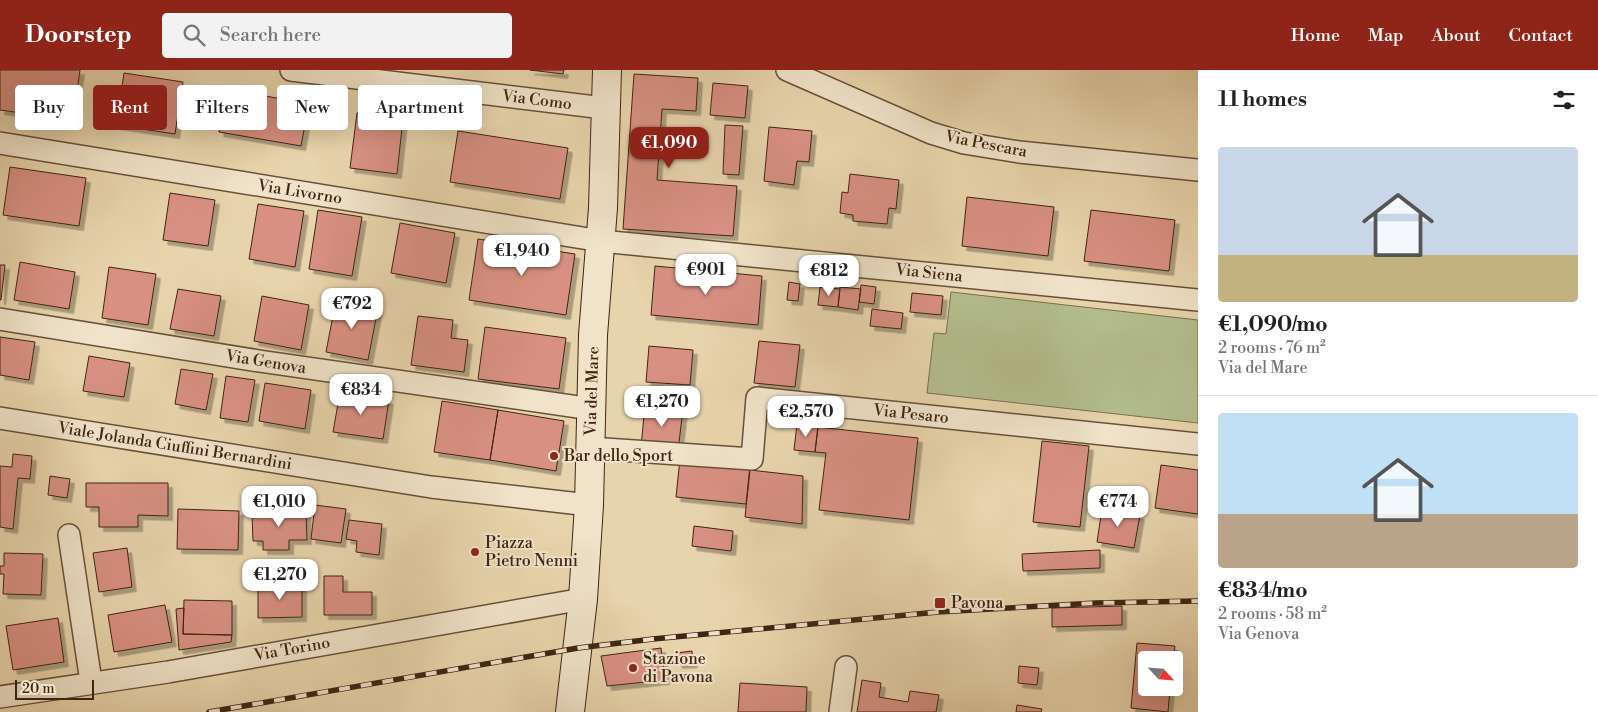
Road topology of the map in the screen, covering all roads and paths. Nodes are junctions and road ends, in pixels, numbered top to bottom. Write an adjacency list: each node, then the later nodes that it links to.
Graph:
1 (291, 70): 4 (street, Via Como)
2 (607, 70): 4 (main road, Via del Mare)
3 (787, 70): 6 (street, Via Pescara)
4 (604, 108): 7 (main road, Via del Mare)
5 (0, 143): 7 (street, Via Livorno)
6 (1198, 170)
7 (601, 241): 8 (street, Via Siena); 10 (main road, Via del Mare)
8 (1198, 300)
9 (0, 319): 10 (street, Via Genova)
10 (592, 409): 13 (main road, Via del Mare)
11 (0, 418): 14 (street, Viale Jolanda Ciuffini Bernardini)
12 (1198, 444): 13 (street, Via Pesaro)
13 (590, 448): 14 (main road, Via del Mare)
14 (589, 505): 16 (main road, Via del Mare)
15 (69, 535): 18 (street)
16 (583, 599): 18 (street, Via Torino); 20 (main road, Via del Mare)
17 (846, 667): 21 (street)
18 (91, 682): 19 (street, Via Torino)
19 (0, 697)
20 (570, 712)
21 (840, 712)

